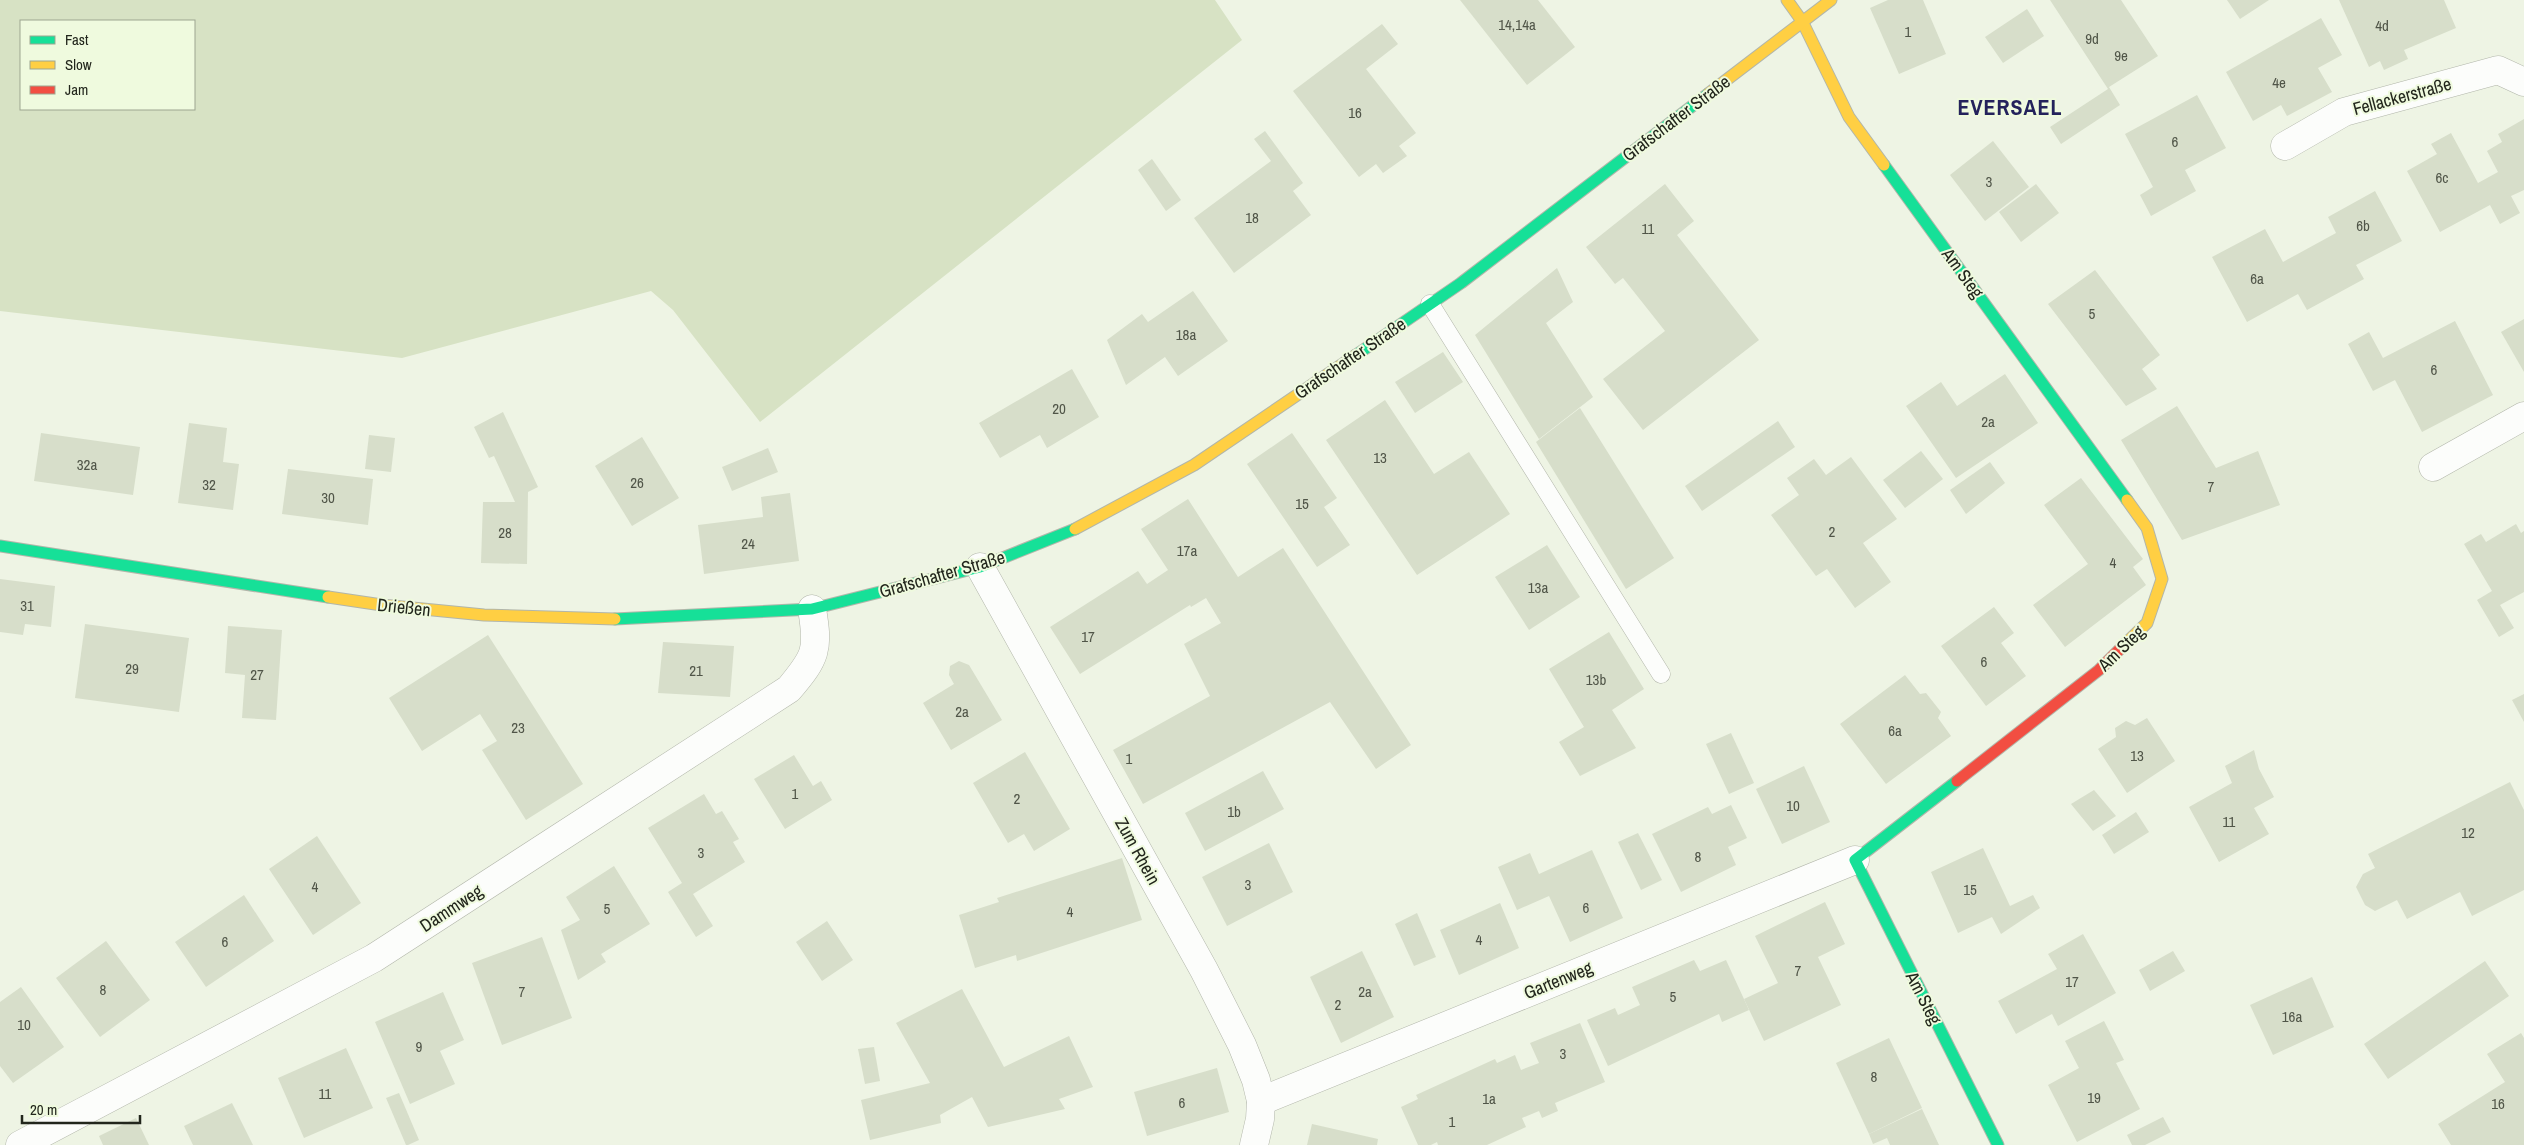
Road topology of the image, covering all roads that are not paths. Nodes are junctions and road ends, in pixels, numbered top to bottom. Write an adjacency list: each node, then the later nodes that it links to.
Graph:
1 (1787, 0): 3 (street, Am Steg)
2 (1831, 0): 3 (street, Grafschafter Straße)
3 (1802, 21): 6 (street, Grafschafter Straße); 13 (street, Am Steg)
4 (2524, 82): 5 (street, Fellackerstraße)
5 (2285, 146)
6 (1430, 304): 10 (street, Grafschafter Straße); 12 (lane)
7 (2524, 416): 8 (street)
8 (2434, 467)
9 (0, 546): 11 (street, Drießen)
10 (980, 567): 11 (street, Grafschafter Straße); 14 (street, Zum Rhein)
11 (812, 609): 15 (street, Dammweg)
12 (1662, 674)
13 (1855, 860): 14 (street, Gartenweg); 17 (street, Am Steg)
14 (1261, 1101): 16 (street, Zum Rhein)
15 (20, 1145)
16 (1254, 1145)
17 (1998, 1145)

